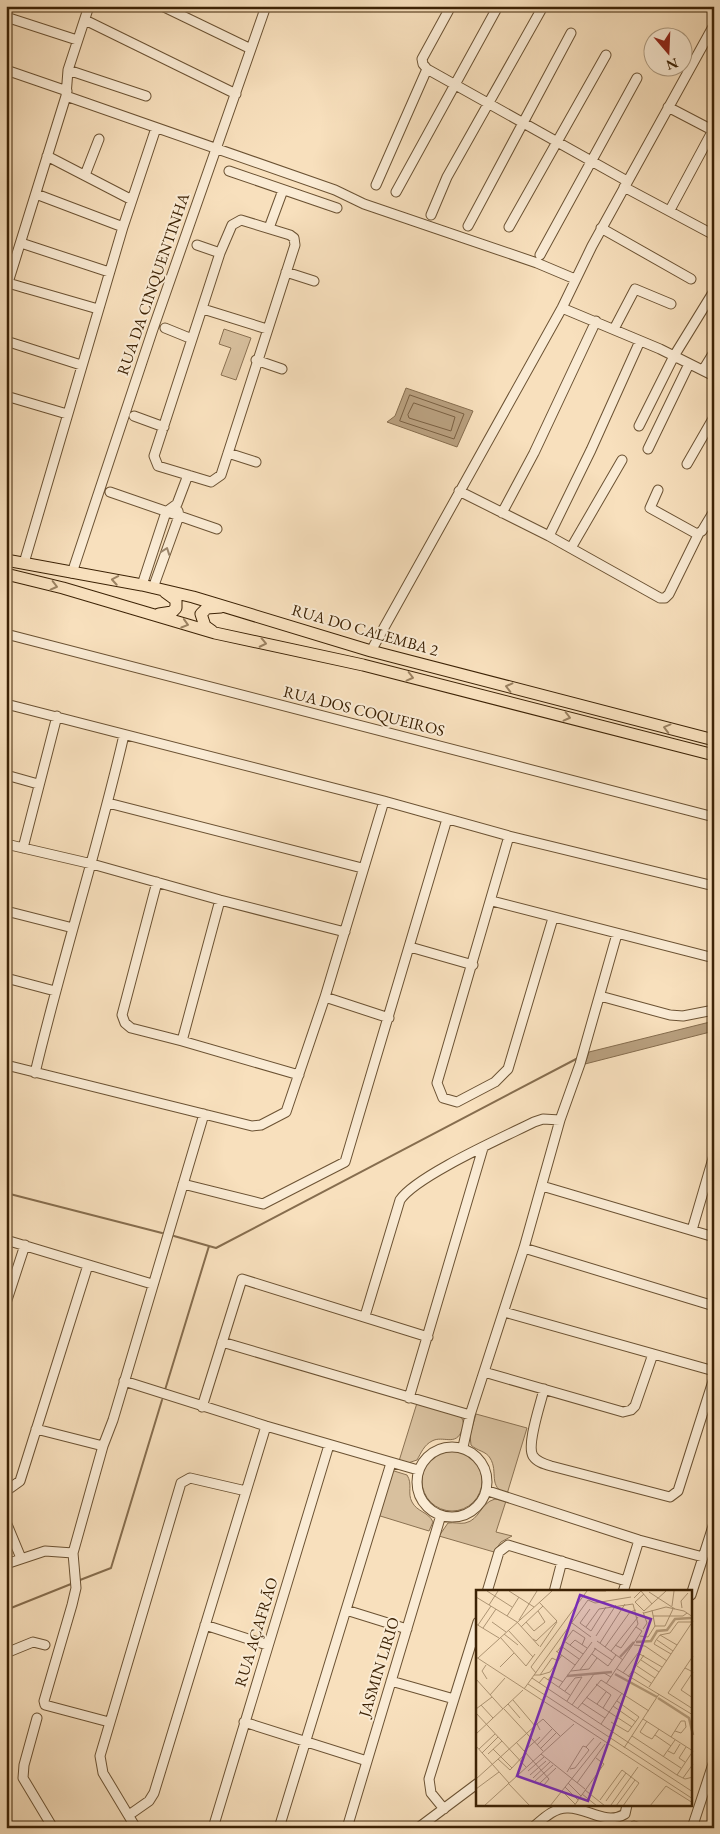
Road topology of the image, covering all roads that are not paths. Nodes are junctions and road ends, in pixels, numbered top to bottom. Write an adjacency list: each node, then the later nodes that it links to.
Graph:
1 (89, 6): 8 (street)
2 (162, 6): 12 (street)
3 (266, 6): 12 (street, RUA DA CINQUENTINHA)
4 (451, 6): 16 (street)
5 (497, 8): 18 (street)
6 (541, 10): 22 (street)
7 (6, 17): 11 (street)
8 (85, 20): 11 (street); 20 (street)
9 (714, 25): 23 (street)
10 (571, 33): 24 (street)
11 (78, 40): 15 (street)
12 (251, 49): 20 (street, RUA DA CINQUENTINHA)
13 (606, 55): 28 (street)
14 (6, 70): 19 (street)
15 (68, 70): 19 (street); 21 (street)
16 (427, 70): 18 (street); 35 (street)
17 (637, 78): 31 (street)
18 (454, 85): 22 (street); 37 (street)
19 (67, 94): 25 (street); 30 (street)
20 (236, 94): 29 (street, RUA DA CINQUENTINHA)
21 (146, 96)
22 (488, 104): 24 (street); 42 (street)
23 (668, 106): 26 (street); 34 (street)
24 (523, 123): 28 (street); 43 (street)
25 (156, 128): 29 (street); 39 (street)
26 (713, 131): 41 (street)
27 (99, 139): 33 (street)
28 (558, 143): 31 (street); 45 (street)
29 (216, 150): 55 (street); 105 (street, RUA DA CINQUENTINHA)
30 (47, 156): 33 (street); 38 (street)
31 (592, 162): 34 (street); 52 (street)
32 (229, 171): 36 (street)
33 (85, 175): 39 (street)
34 (625, 184): 41 (street); 47 (street)
35 (376, 185)
36 (283, 190): 40 (street); 46 (street)
37 (396, 192)
38 (36, 194): 44 (street); 49 (street)
39 (132, 200): 44 (street)
40 (337, 208)
41 (670, 210): 48 (street)
42 (431, 215)
43 (468, 226)
44 (123, 227): 53 (street)
45 (509, 227)
46 (270, 228): 51 (street); 54 (street)
47 (602, 228): 55 (street); 56 (street)
48 (714, 235)
49 (21, 243): 53 (street); 58 (street)
50 (197, 245): 51 (street)
51 (220, 253): 63 (street)
52 (540, 255)
53 (110, 272): 62 (street)
54 (286, 272): 57 (street); 66 (street)
55 (575, 279): 61 (street)
56 (691, 279)
57 (314, 281)
58 (7, 286): 62 (street)
59 (714, 291): 72 (street)
60 (671, 304): 67 (street)
61 (562, 308): 64 (street); 92 (street)
62 (98, 309): 75 (street)
63 (203, 309): 66 (street); 68 (street)
64 (596, 321): 67 (street); 97 (street)
65 (164, 328): 68 (street)
66 (267, 329): 73 (street)
67 (614, 329): 70 (street)
68 (192, 339): 84 (street)
69 (6, 341): 75 (street)
70 (640, 341): 72 (street); 101 (street)
71 (714, 352): 77 (street)
72 (674, 356): 74 (street); 83 (street)
73 (256, 360): 76 (street); 86 (street)
74 (689, 364): 77 (street); 85 (street)
75 (81, 365): 80 (street)
76 (282, 369)
77 (702, 370): 78 (street)
78 (714, 376)
79 (6, 396): 80 (street)
80 (67, 414): 104 (street)
81 (134, 416): 84 (street)
82 (714, 417): 89 (street)
83 (639, 426)
84 (164, 427): 90 (street)
85 (648, 449)
86 (228, 453): 88 (street); 90 (street)
87 (622, 460): 102 (street)
88 (256, 462)
89 (687, 464)
90 (188, 475): 94 (street)
91 (658, 490): 100 (street)
92 (459, 491): 97 (street); 112 (street)
93 (110, 492): 96 (street)
94 (177, 504): 96 (street); 98 (street)
95 (714, 511): 100 (street)
96 (166, 512): 98 (street); 107 (street)
97 (502, 513): 101 (street)
98 (179, 516): 99 (street); 107 (street, one-way to 98)
99 (217, 529)
100 (700, 534): 102 (street)
101 (549, 536): 102 (street)
102 (571, 548)
103 (6, 560): 104 (main road, RUA DO CALEMBA 2)
104 (24, 563): 105 (main road, RUA DO CALEMBA 2)
105 (72, 573): 107 (main road, RUA DO CALEMBA 2, one-way to 105)
106 (6, 574): 109 (main road, RUA DO CALEMBA 2, one-way to 109)
107 (152, 587): 108 (main road, RUA DO CALEMBA 2); 109 (main road)
108 (225, 606): 110 (main road); 112 (main road, RUA DO CALEMBA 2)
109 (154, 615): 110 (main road, RUA DO CALEMBA 2, one-way to 110)
110 (215, 633): 117 (main road, RUA DO CALEMBA 2, one-way to 117)
111 (6, 634): 122 (street, RUA DOS COQUEIROS)
112 (371, 651): 116 (main road, RUA DO CALEMBA 2, one-way to 112)
113 (6, 704): 114 (street)
114 (57, 716): 115 (street); 119 (street)
115 (124, 735): 120 (street); 121 (street)
116 (714, 740)
117 (714, 755)
118 (6, 775): 119 (street)
119 (38, 784): 126 (street)
120 (384, 801): 123 (street); 128 (street)
121 (108, 803): 127 (street); 128 (street)
122 (714, 817)
123 (447, 819): 124 (street); 138 (street)
124 (509, 836): 130 (street); 132 (street)
125 (6, 844): 126 (street)
126 (23, 848): 127 (street)
127 (92, 864): 129 (street); 135 (street)
128 (362, 868): 136 (street)
129 (157, 882): 131 (street); 147 (street)
130 (714, 886)
131 (220, 900): 136 (street); 147 (street)
132 (492, 902): 134 (street); 140 (street)
133 (6, 911): 135 (street)
134 (553, 918): 137 (street); 140 (street)
135 (73, 928): 142 (street)
136 (345, 932): 144 (street)
137 (616, 934): 139 (street); 143 (street)
138 (410, 947): 140 (street); 146 (street)
139 (714, 958)
140 (473, 965)
141 (6, 978): 142 (street)
142 (55, 991): 149 (street)
143 (600, 996): 145 (street); 152 (street)
144 (325, 997): 146 (street); 150 (street)
145 (714, 1010)
146 (389, 1018): 156 (street)
147 (182, 1040): 150 (street)
148 (6, 1065): 149 (street)
149 (35, 1073): 151 (street)
150 (298, 1075): 151 (street)
151 (204, 1114): 156 (street)
152 (560, 1120): 153 (street); 157 (street)
153 (483, 1148): 168 (street); 169 (street)
154 (714, 1155): 155 (street)
155 (712, 1168): 158 (street)
156 (183, 1184): 164 (street)
157 (542, 1186): 158 (street); 162 (street)
158 (692, 1230): 159 (street)
159 (714, 1237)
160 (6, 1240): 161 (street)
161 (25, 1245): 163 (street); 165 (street)
162 (524, 1248): 166 (street); 167 (street)
163 (88, 1265): 164 (street); 181 (street)
164 (152, 1284): 175 (street)
165 (6, 1303)
166 (714, 1306)
167 (504, 1312): 171 (street); 173 (street)
168 (365, 1316): 169 (street); 170 (street)
169 (428, 1337): 177 (street)
170 (222, 1342): 177 (street); 178 (street)
171 (652, 1354): 172 (street); 176 (street)
172 (714, 1371)
173 (484, 1372): 176 (street); 179 (street)
174 (714, 1378): 176 (street)
175 (124, 1382): 178 (street); 183 (street)
176 (544, 1389)
177 (410, 1398): 179 (street)
178 (202, 1407): 180 (street)
179 (470, 1415): 184 (street)
180 (266, 1426): 182 (street); 188 (street)
181 (36, 1429): 183 (street); 187 (street)
182 (328, 1445): 185 (street); 209 (street, RUA AÇAFRÃO)
183 (103, 1446): 194 (street)
184 (463, 1447): 186 (street); 189 (street)
185 (391, 1463): 186 (street); 204 (street)
186 (418, 1470): 190 (street)
187 (6, 1491)
188 (246, 1491): 205 (street); 214 (street)
189 (488, 1491): 190 (street); 193 (street)
190 (441, 1515): 207 (street, JASMIN LIRIO)
191 (6, 1522): 196 (street)
192 (714, 1523): 195 (street)
193 (639, 1540): 195 (street); 199 (street)
194 (73, 1553): 196 (street); 214 (street)
195 (703, 1557): 203 (street)
196 (21, 1558): 198 (street)
197 (562, 1561): 199 (street); 200 (street); 201 (street)
198 (6, 1564)
199 (626, 1581): 202 (street)
200 (488, 1590)
201 (555, 1590)
202 (624, 1590)
203 (692, 1592)
204 (346, 1610): 207 (street); 216 (street)
205 (205, 1625): 209 (street); 223 (street)
206 (476, 1628): 212 (street)
207 (406, 1629): 211 (street, JASMIN LIRIO)
208 (45, 1645): 210 (street)
209 (267, 1645): 215 (street, RUA AÇAFRÃO)
210 (6, 1653)
211 (391, 1681): 212 (street); 217 (street, JASMIN LIRIO)
212 (454, 1699): 222 (street)
213 (37, 1718): 224 (street)
214 (109, 1722): 223 (street)
215 (244, 1722): 216 (street); 226 (street, RUA AÇAFRÃO)
216 (306, 1742): 217 (street); 227 (street)
217 (367, 1761): 228 (street, JASMIN LIRIO)
218 (714, 1761): 220 (street)
219 (476, 1785): 222 (street)
220 (710, 1787): 231 (street)
221 (627, 1806): 230 (street)
222 (444, 1809): 229 (street)
223 (129, 1815): 225 (street)
224 (53, 1828)
225 (136, 1828)
226 (213, 1828)
227 (278, 1828)
228 (348, 1828)
229 (418, 1828)
230 (532, 1828)
231 (692, 1828)

